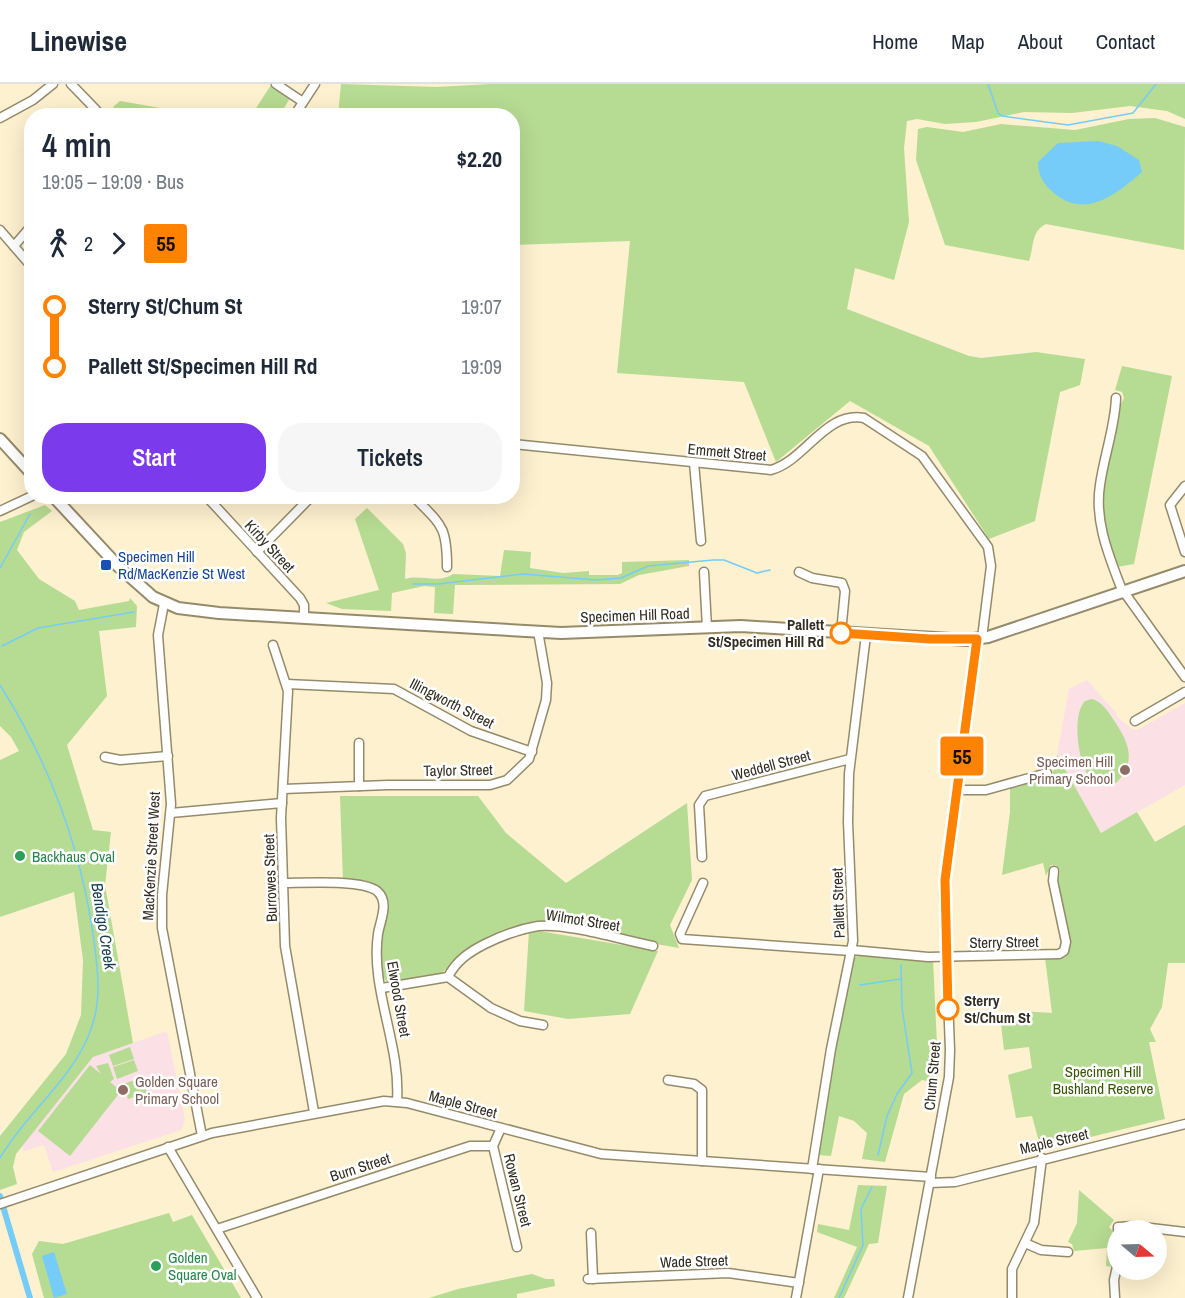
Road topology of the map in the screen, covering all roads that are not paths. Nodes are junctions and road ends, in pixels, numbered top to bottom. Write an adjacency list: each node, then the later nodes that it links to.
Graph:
1 (53, 84): 8 (street)
2 (70, 84): 6 (street)
3 (276, 84): 5 (street)
4 (315, 84): 5 (street)
5 (303, 102): 7 (street)
6 (94, 108)
7 (299, 108)
8 (0, 118)
9 (0, 230): 11 (street)
10 (24, 234): 11 (street)
11 (14, 246): 12 (street)
12 (24, 258)
13 (1116, 398): 32 (street)
14 (0, 439): 17 (main road)
15 (520, 445): 16 (street, Emmett Street)
16 (694, 463): 25 (street); 39 (street, Emmett Street)
17 (24, 465)
18 (1185, 486): 27 (street)
19 (24, 500): 24 (street)
20 (60, 504): 33 (main road)
21 (213, 504): 26 (street, Kirby Street)
22 (304, 504): 26 (street)
23 (420, 504): 28 (street)
24 (0, 512)
25 (701, 541)
26 (257, 552): 34 (street, Kirby Street)
27 (1185, 552)
28 (447, 567)
29 (1185, 571): 32 (main road, Specimen Hill Road)
30 (704, 572): 35 (street)
31 (800, 572): 37 (street)
32 (1124, 592): 39 (main road, Specimen Hill Road); 41 (street)
33 (163, 607): 34 (main road, Specimen Hill Road); 47 (street, MacKenzie Street West)
34 (304, 618): 36 (main road, Specimen Hill Road)
35 (707, 628): 36 (main road, Specimen Hill Road); 37 (main road, Specimen Hill Road)
36 (538, 631): 46 (street, Taylor Street)
37 (841, 633): 38 (main road, Specimen Hill Road)
38 (866, 635): 39 (main road, Specimen Hill Road); 49 (street, Pallett Street)
39 (979, 639): 53 (street, Chum Street)
40 (273, 645): 42 (street, Burrowes Street)
41 (1185, 677)
42 (287, 684): 46 (street, Illingworth Street); 52 (street, Burrowes Street)
43 (1185, 692): 44 (street)
44 (1135, 721)
45 (359, 743): 51 (street)
46 (532, 752): 51 (street, Taylor Street)
47 (168, 756): 48 (street); 55 (street, MacKenzie Street West)
48 (105, 757)
49 (850, 759): 56 (street, Weddell Street); 61 (street, Pallett Street)
50 (1047, 773): 53 (street)
51 (359, 786): 52 (street, Taylor Street)
52 (283, 789): 54 (street, Burrowes Street)
53 (957, 790): 62 (street, Chum Street)
54 (282, 803): 55 (street); 58 (street, Burrowes Street)
55 (171, 813): 71 (street, MacKenzie Street West)
56 (702, 857)
57 (1054, 871): 62 (street, Sterry Street)
58 (283, 883): 64 (street, Elwood Street); 68 (street, Burrowes Street)
59 (703, 883): 61 (street)
60 (653, 946): 63 (street, Wilmot Street)
61 (852, 951): 62 (street); 76 (street, Pallett Street)
62 (946, 957): 77 (street, Chum Street)
63 (448, 977): 64 (street); 65 (street)
64 (382, 988): 67 (street, Elwood Street)
65 (543, 1025)
66 (668, 1080): 75 (street)
67 (397, 1101): 68 (street, Maple Street); 70 (street, Maple Street)
68 (314, 1112): 71 (street, Maple Street)
69 (1185, 1124): 74 (street, Maple Street)
70 (501, 1128): 72 (street); 75 (street, Maple Street)
71 (202, 1136): 73 (street, Maple Street)
72 (493, 1146): 79 (street, Burn Street); 84 (street, Rowan Street)
73 (168, 1147): 78 (street, Maple Street); 79 (street)
74 (1041, 1158): 77 (street, Maple Street); 83 (street)
75 (702, 1161): 76 (street, Maple Street)
76 (816, 1169): 77 (street, Maple Street); 87 (street, Pallett Street)
77 (930, 1180): 90 (street, Chum Street)
78 (4, 1203)
79 (217, 1228): 88 (street)
80 (1167, 1230): 81 (street)
81 (1185, 1232)
82 (591, 1233): 87 (street, Wade Street)
83 (1025, 1243): 85 (street); 91 (street)
84 (520, 1244)
85 (1069, 1252)
86 (1114, 1280): 92 (street)
87 (799, 1283): 89 (street, Pallett Street)
88 (257, 1298)
89 (796, 1298)
90 (908, 1298)
91 (1012, 1298)
92 (1115, 1298)

